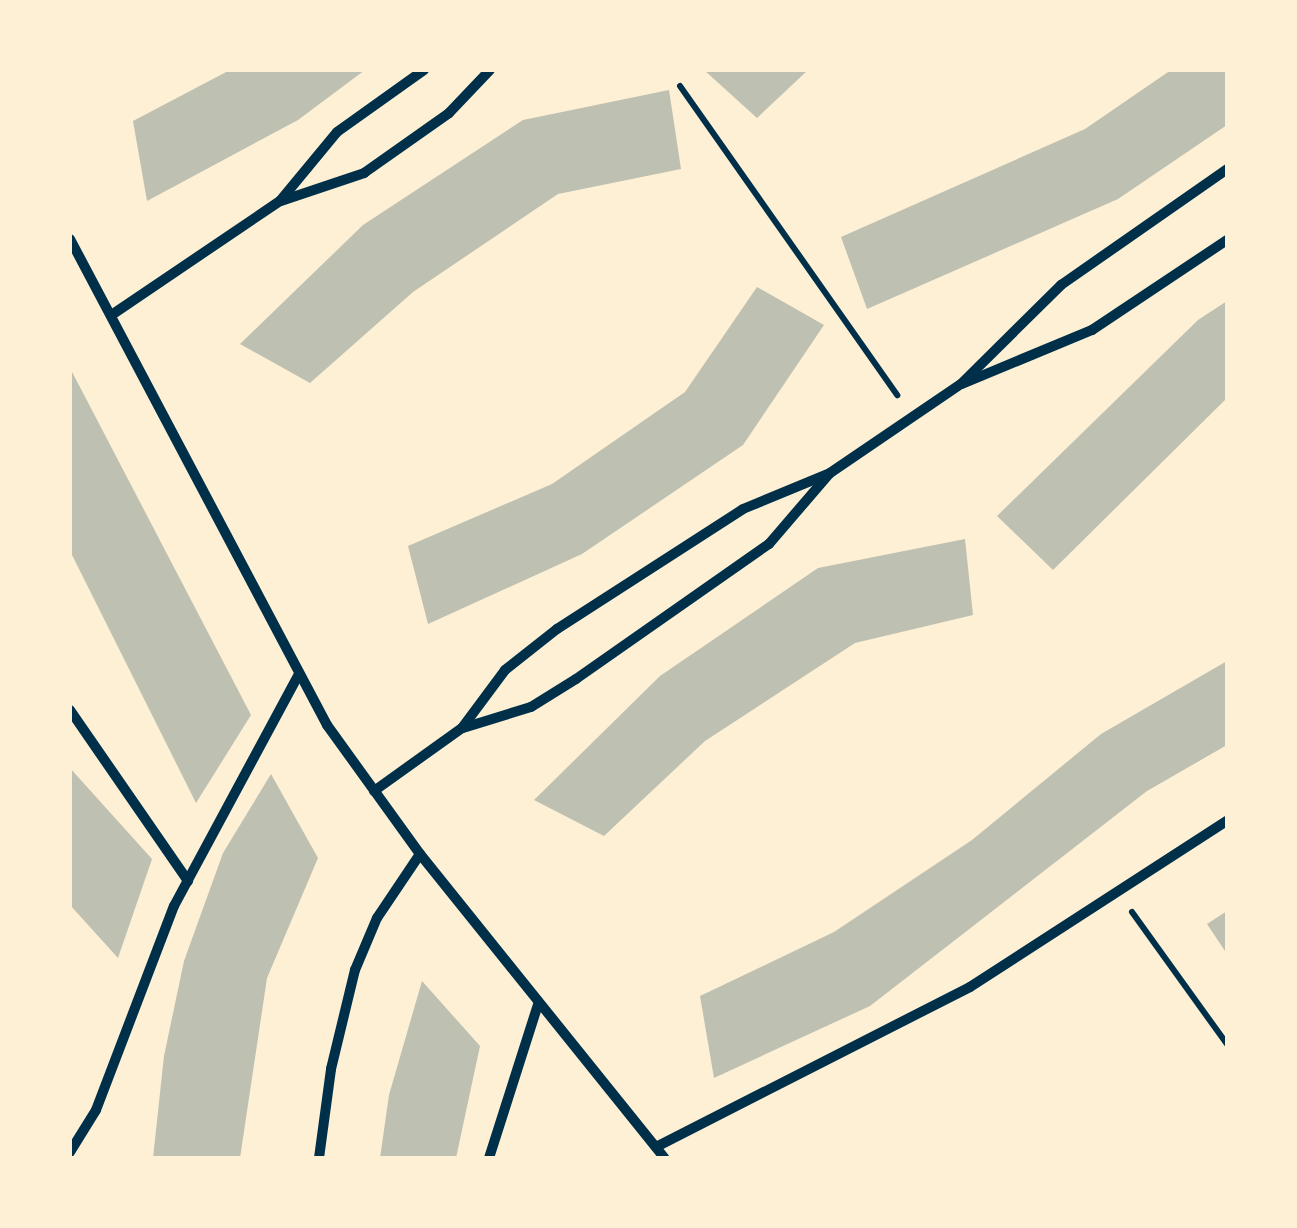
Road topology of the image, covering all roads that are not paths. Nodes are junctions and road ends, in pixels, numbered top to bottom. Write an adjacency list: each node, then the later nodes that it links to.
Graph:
1 (424, 70): 4 (street)
2 (490, 70): 4 (street)
3 (1227, 169): 8 (street)
4 (280, 201): 7 (street)
5 (70, 239): 7 (street)
6 (1227, 240): 8 (street)
7 (112, 314): 10 (street)
8 (961, 384): 9 (street)
9 (830, 473): 12 (street); 12 (street)
10 (299, 674): 13 (street); 16 (street)
11 (70, 710): 16 (street)
12 (462, 728): 13 (street)
13 (374, 791): 15 (street)
14 (1227, 821): 18 (street)
15 (420, 854): 17 (street); 20 (street)
16 (188, 881): 19 (street)
17 (538, 1004): 18 (street); 21 (street)
18 (656, 1147): 22 (street)
19 (70, 1152)
20 (319, 1158)
21 (490, 1158)
22 (664, 1158)

